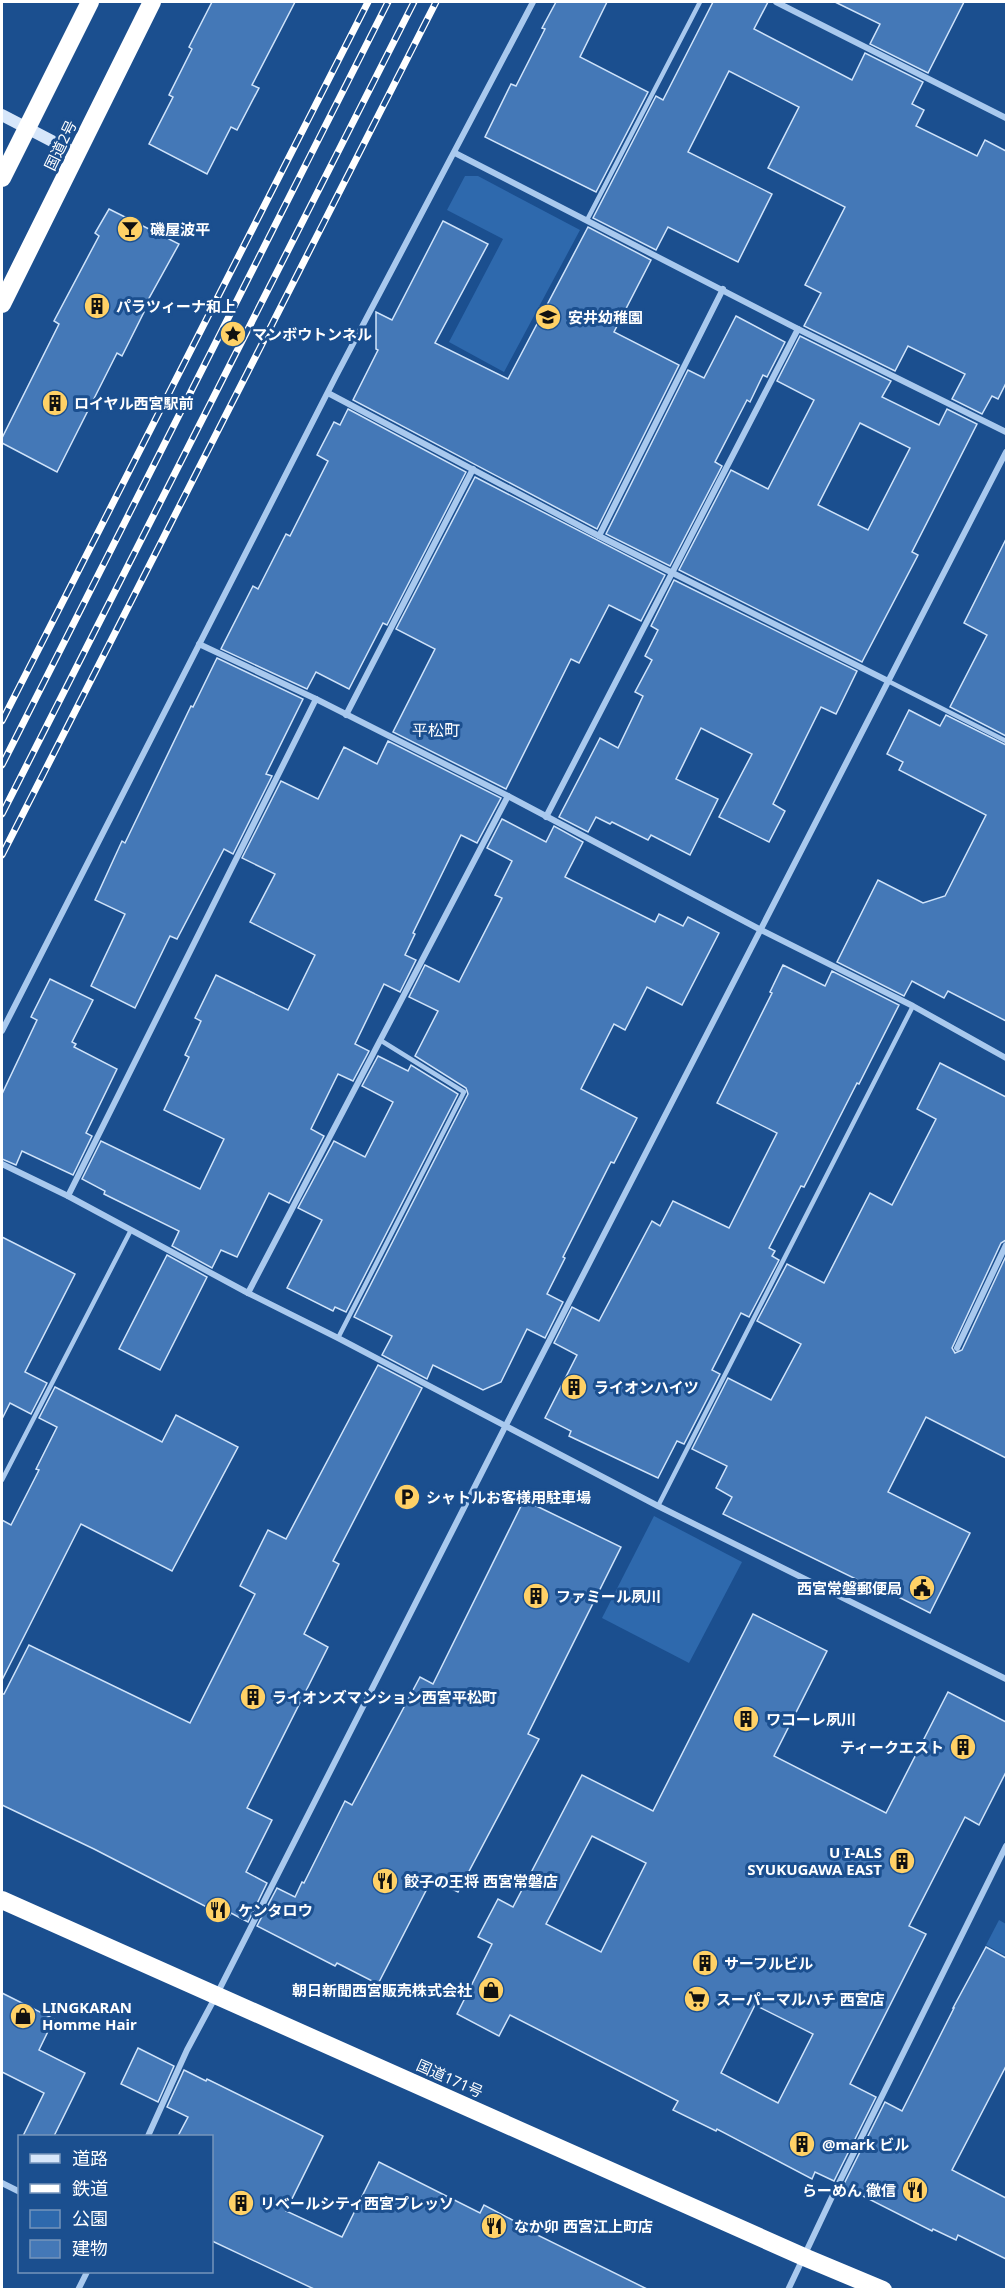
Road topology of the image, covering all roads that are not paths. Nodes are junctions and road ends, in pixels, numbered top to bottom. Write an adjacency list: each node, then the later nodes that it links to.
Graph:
1 (90, 2): 8 (highway)
2 (152, 2): 9 (highway, 国道2号)
3 (533, 2): 10 (street)
4 (700, 2): 12 (lane)
5 (777, 2): 7 (street)
6 (2, 116): 8 (main road)
7 (1006, 118)
8 (26, 128): 9 (main road); 11 (highway)
9 (75, 153): 14 (highway, 国道2号)
10 (455, 153): 12 (street); 16 (street)
11 (2, 178)
12 (587, 220): 13 (street)
13 (723, 289): 15 (street); 20 (street)
14 (2, 304)
15 (798, 329): 17 (street); 21 (street)
16 (328, 393): 19 (street); 22 (street)
17 (1006, 432)
18 (1006, 452): 23 (street)
19 (473, 469): 20 (street); 25 (street)
20 (599, 536): 21 (street)
21 (671, 571): 23 (street); 28 (street)
22 (199, 644): 24 (street); 31 (street)
23 (888, 681): 26 (lane); 29 (street)
24 (316, 699): 25 (street); 35 (street)
25 (346, 715): 27 (street)
26 (1006, 741)
27 (508, 796): 28 (street); 32 (street)
28 (546, 817): 29 (street)
29 (761, 930): 30 (street); 41 (street)
30 (913, 1006): 33 (street); 43 (lane)
31 (2, 1030)
32 (380, 1041): 38 (street); 39 (lane)
33 (1006, 1058)
34 (2, 1164): 35 (street)
35 (68, 1196): 36 (street)
36 (131, 1230): 38 (street); 42 (lane)
37 (1006, 1245): 40 (street)
38 (248, 1293): 39 (street)
39 (338, 1338): 41 (street)
40 (957, 1348)
41 (506, 1427): 43 (street); 47 (street)
42 (2, 1480)
43 (658, 1506): 44 (street)
44 (1006, 1679)
45 (1006, 1846): 51 (street)
46 (2, 1899): 47 (highway, 国道171号)
47 (217, 1994): 48 (street); 51 (highway, 国道171号)
48 (148, 2135)
49 (2, 2183): 50 (street)
50 (18, 2191)
51 (804, 2257): 54 (street); 55 (highway, 国道171号)
52 (86, 2273): 53 (street)
53 (78, 2289)
54 (788, 2289)
55 (883, 2289)

